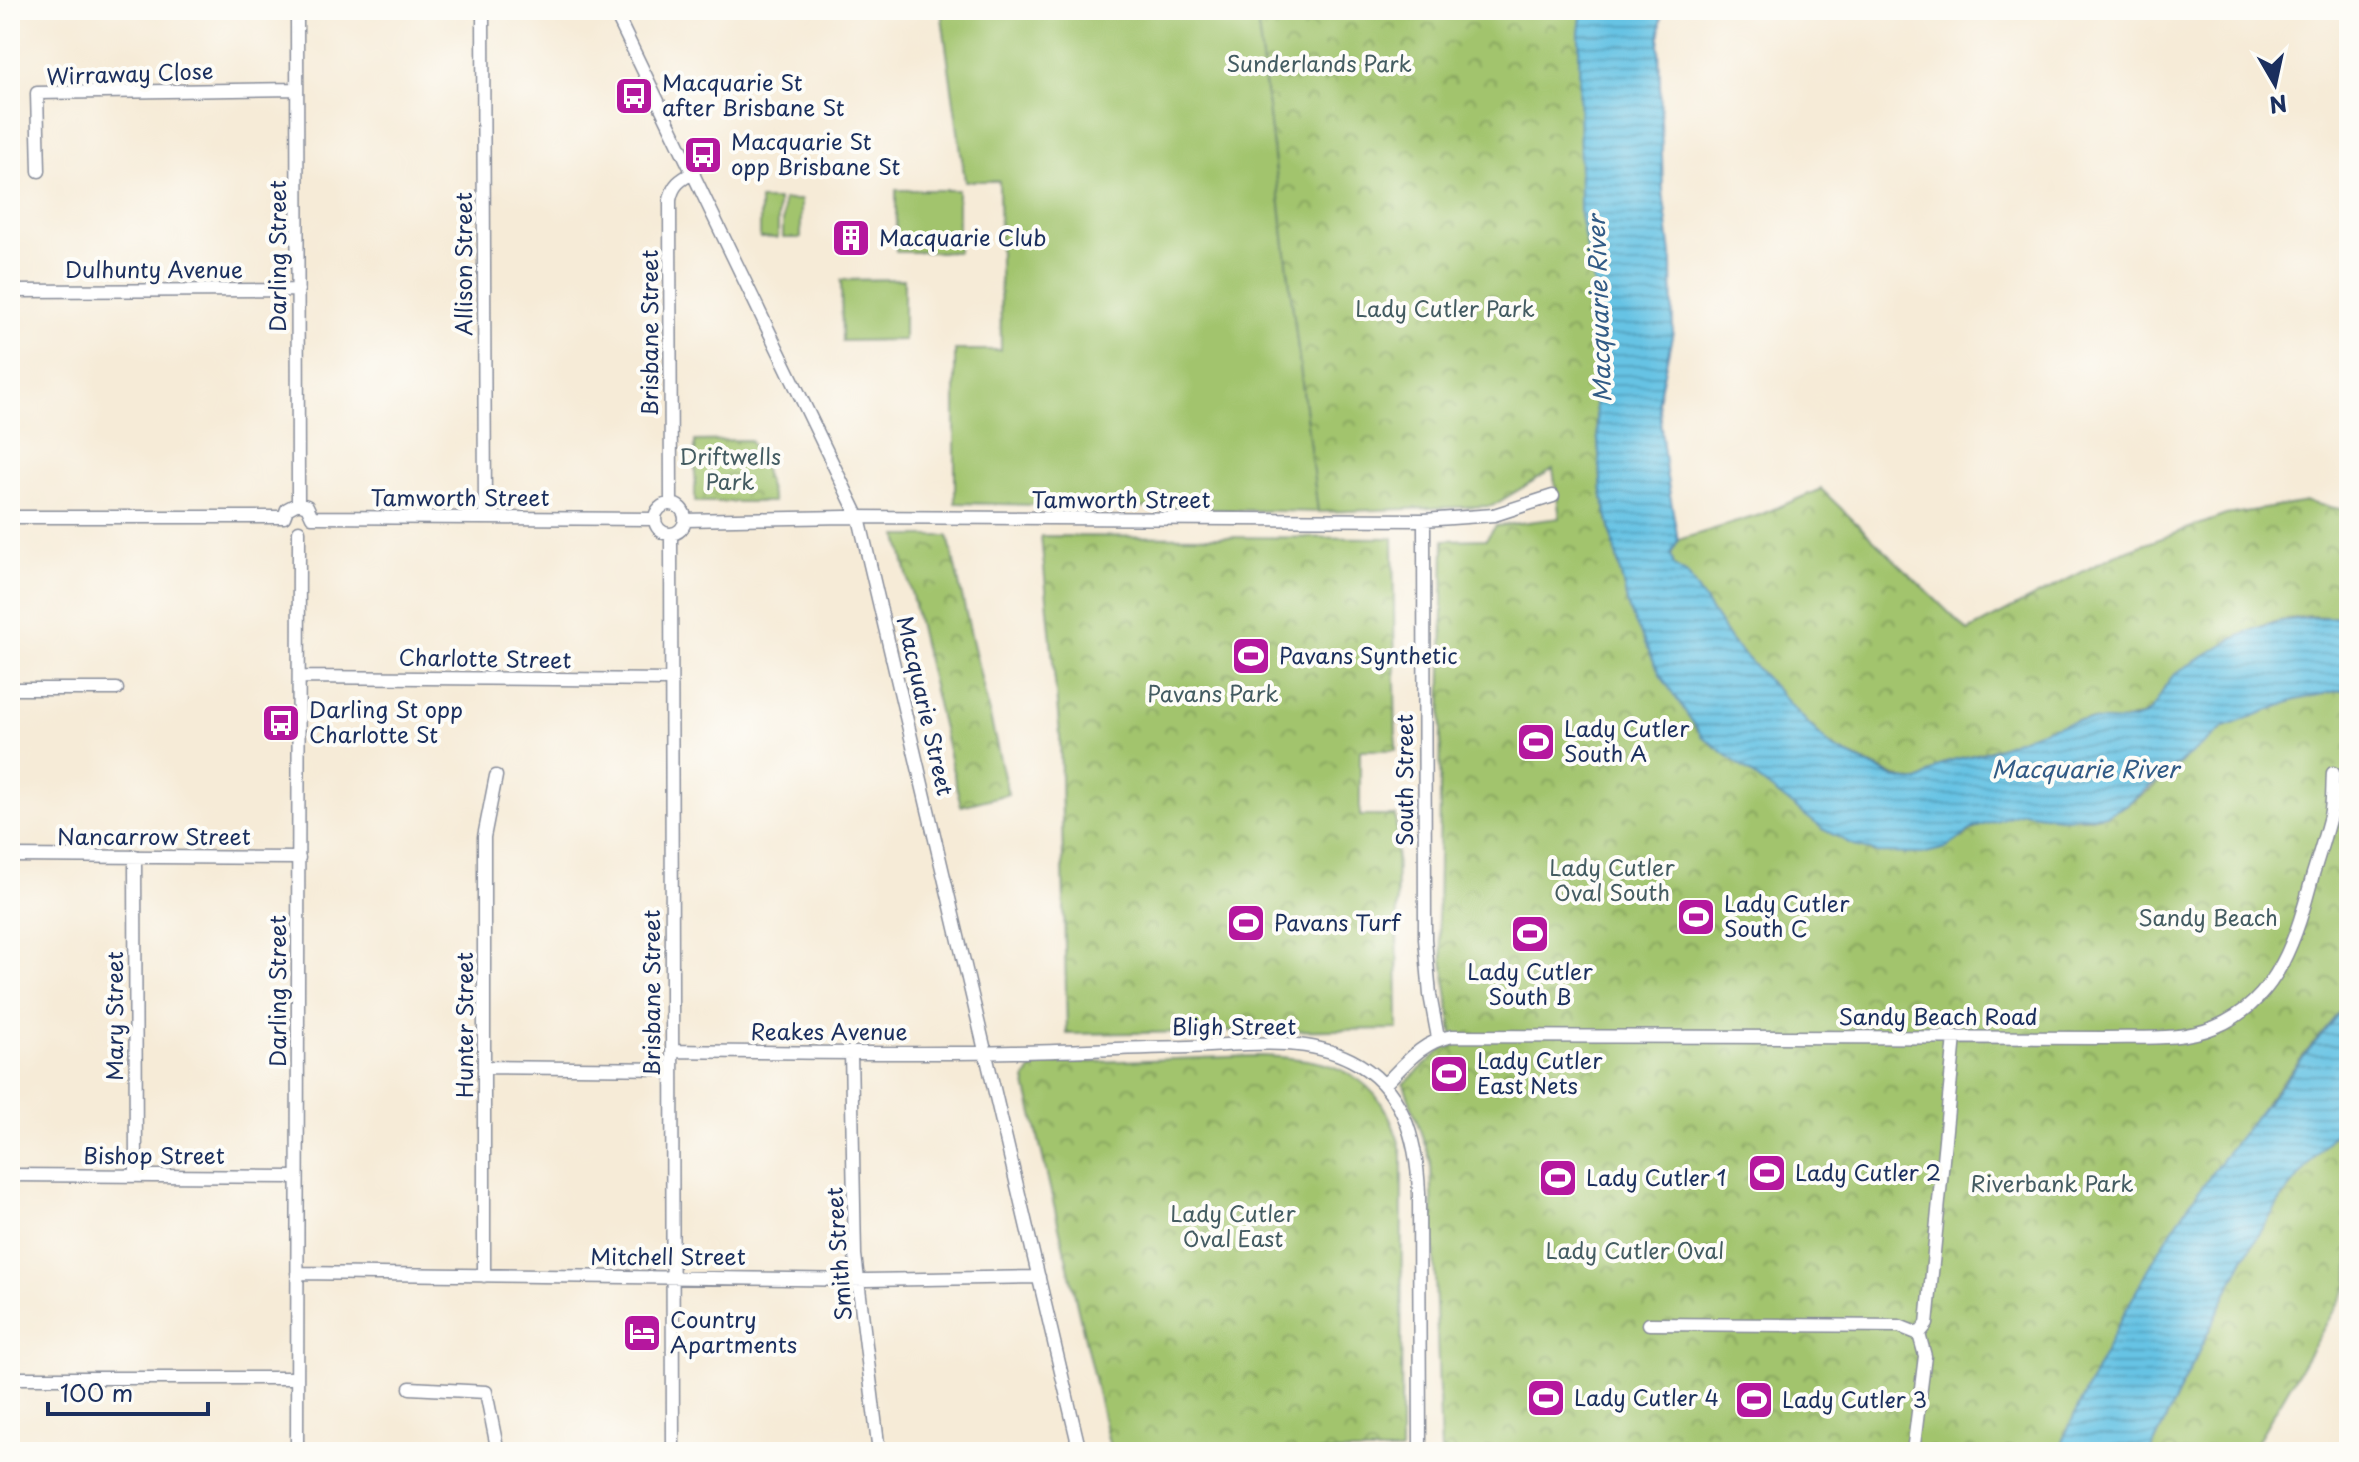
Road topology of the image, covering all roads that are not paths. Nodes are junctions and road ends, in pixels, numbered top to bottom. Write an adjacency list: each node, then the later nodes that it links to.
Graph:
1 (297, 10): 4 (street, Darling Street)
2 (483, 10): 15 (street, Allison Street)
3 (614, 10): 6 (street, Macquarie Street)
4 (297, 89): 5 (street, Wirraway Close); 7 (street, Darling Street)
5 (39, 171)
6 (694, 172): 11 (street, Brisbane Street); 16 (street, Macquarie Street)
7 (298, 290): 8 (street, Dulhunty Avenue); 10 (street, Darling Street)
8 (10, 291)
9 (1553, 496): 19 (street, Tamworth Street)
10 (298, 503): 13 (street); 14 (street)
11 (671, 504): 17 (street); 18 (street)
12 (10, 517): 13 (street)
13 (284, 517): 20 (street)
14 (312, 517): 15 (street, Tamworth Street); 20 (street)
15 (485, 518): 17 (street, Tamworth Street)
16 (859, 518): 18 (street, Tamworth Street); 19 (street, Tamworth Street); 35 (street, Macquarie Street)
17 (655, 519): 21 (street)
18 (685, 520): 21 (street)
19 (1424, 520): 32 (street, South Street)
20 (299, 531): 22 (street, Darling Street)
21 (671, 534): 23 (street, Brisbane Street)
22 (299, 677): 23 (street, Charlotte Street); 30 (street, Darling Street)
23 (670, 680): 33 (street, Brisbane Street)
24 (10, 689): 25 (street)
25 (117, 689)
26 (2333, 773): 31 (street, Sandy Beach Road)
27 (496, 776): 36 (street, Hunter Street)
28 (10, 856): 29 (street, Nancarrow Street)
29 (135, 856): 30 (street, Nancarrow Street); 40 (street, Mary Street)
30 (299, 858): 41 (street, Darling Street)
31 (1955, 1037): 32 (street, Sandy Beach Road); 48 (street)
32 (1438, 1038): 38 (street)
33 (672, 1051): 34 (street, Reakes Avenue); 37 (street, Brisbane Street)
34 (851, 1052): 35 (street, Reakes Avenue); 46 (street, Smith Street)
35 (986, 1052): 38 (street, Bligh Street); 45 (street, Macquarie Street)
36 (485, 1067): 37 (street); 43 (street, Hunter Street)
37 (672, 1069): 44 (street, Brisbane Street)
38 (1384, 1085): 57 (street, Bligh Street)
39 (10, 1175): 40 (street, Bishop Street)
40 (136, 1176): 41 (street, Bishop Street)
41 (297, 1177): 42 (street, Darling Street)
42 (297, 1273): 43 (street, Mitchell Street); 50 (street, Darling Street)
43 (484, 1276): 44 (street, Mitchell Street)
44 (673, 1277): 46 (street, Mitchell Street); 54 (street, Brisbane Street)
45 (1039, 1277): 46 (street, Mitchell Street); 56 (street, Macquarie Street)
46 (858, 1280): 55 (street, Smith Street)
47 (1649, 1324): 48 (street)
48 (1919, 1334): 58 (street)
49 (10, 1378): 50 (street)
50 (297, 1378): 52 (street, Darling Street)
51 (410, 1388): 53 (street)
52 (297, 1452)
53 (498, 1452)
54 (673, 1452)
55 (879, 1452)
56 (1080, 1452)
57 (1420, 1452)
58 (1913, 1452)

